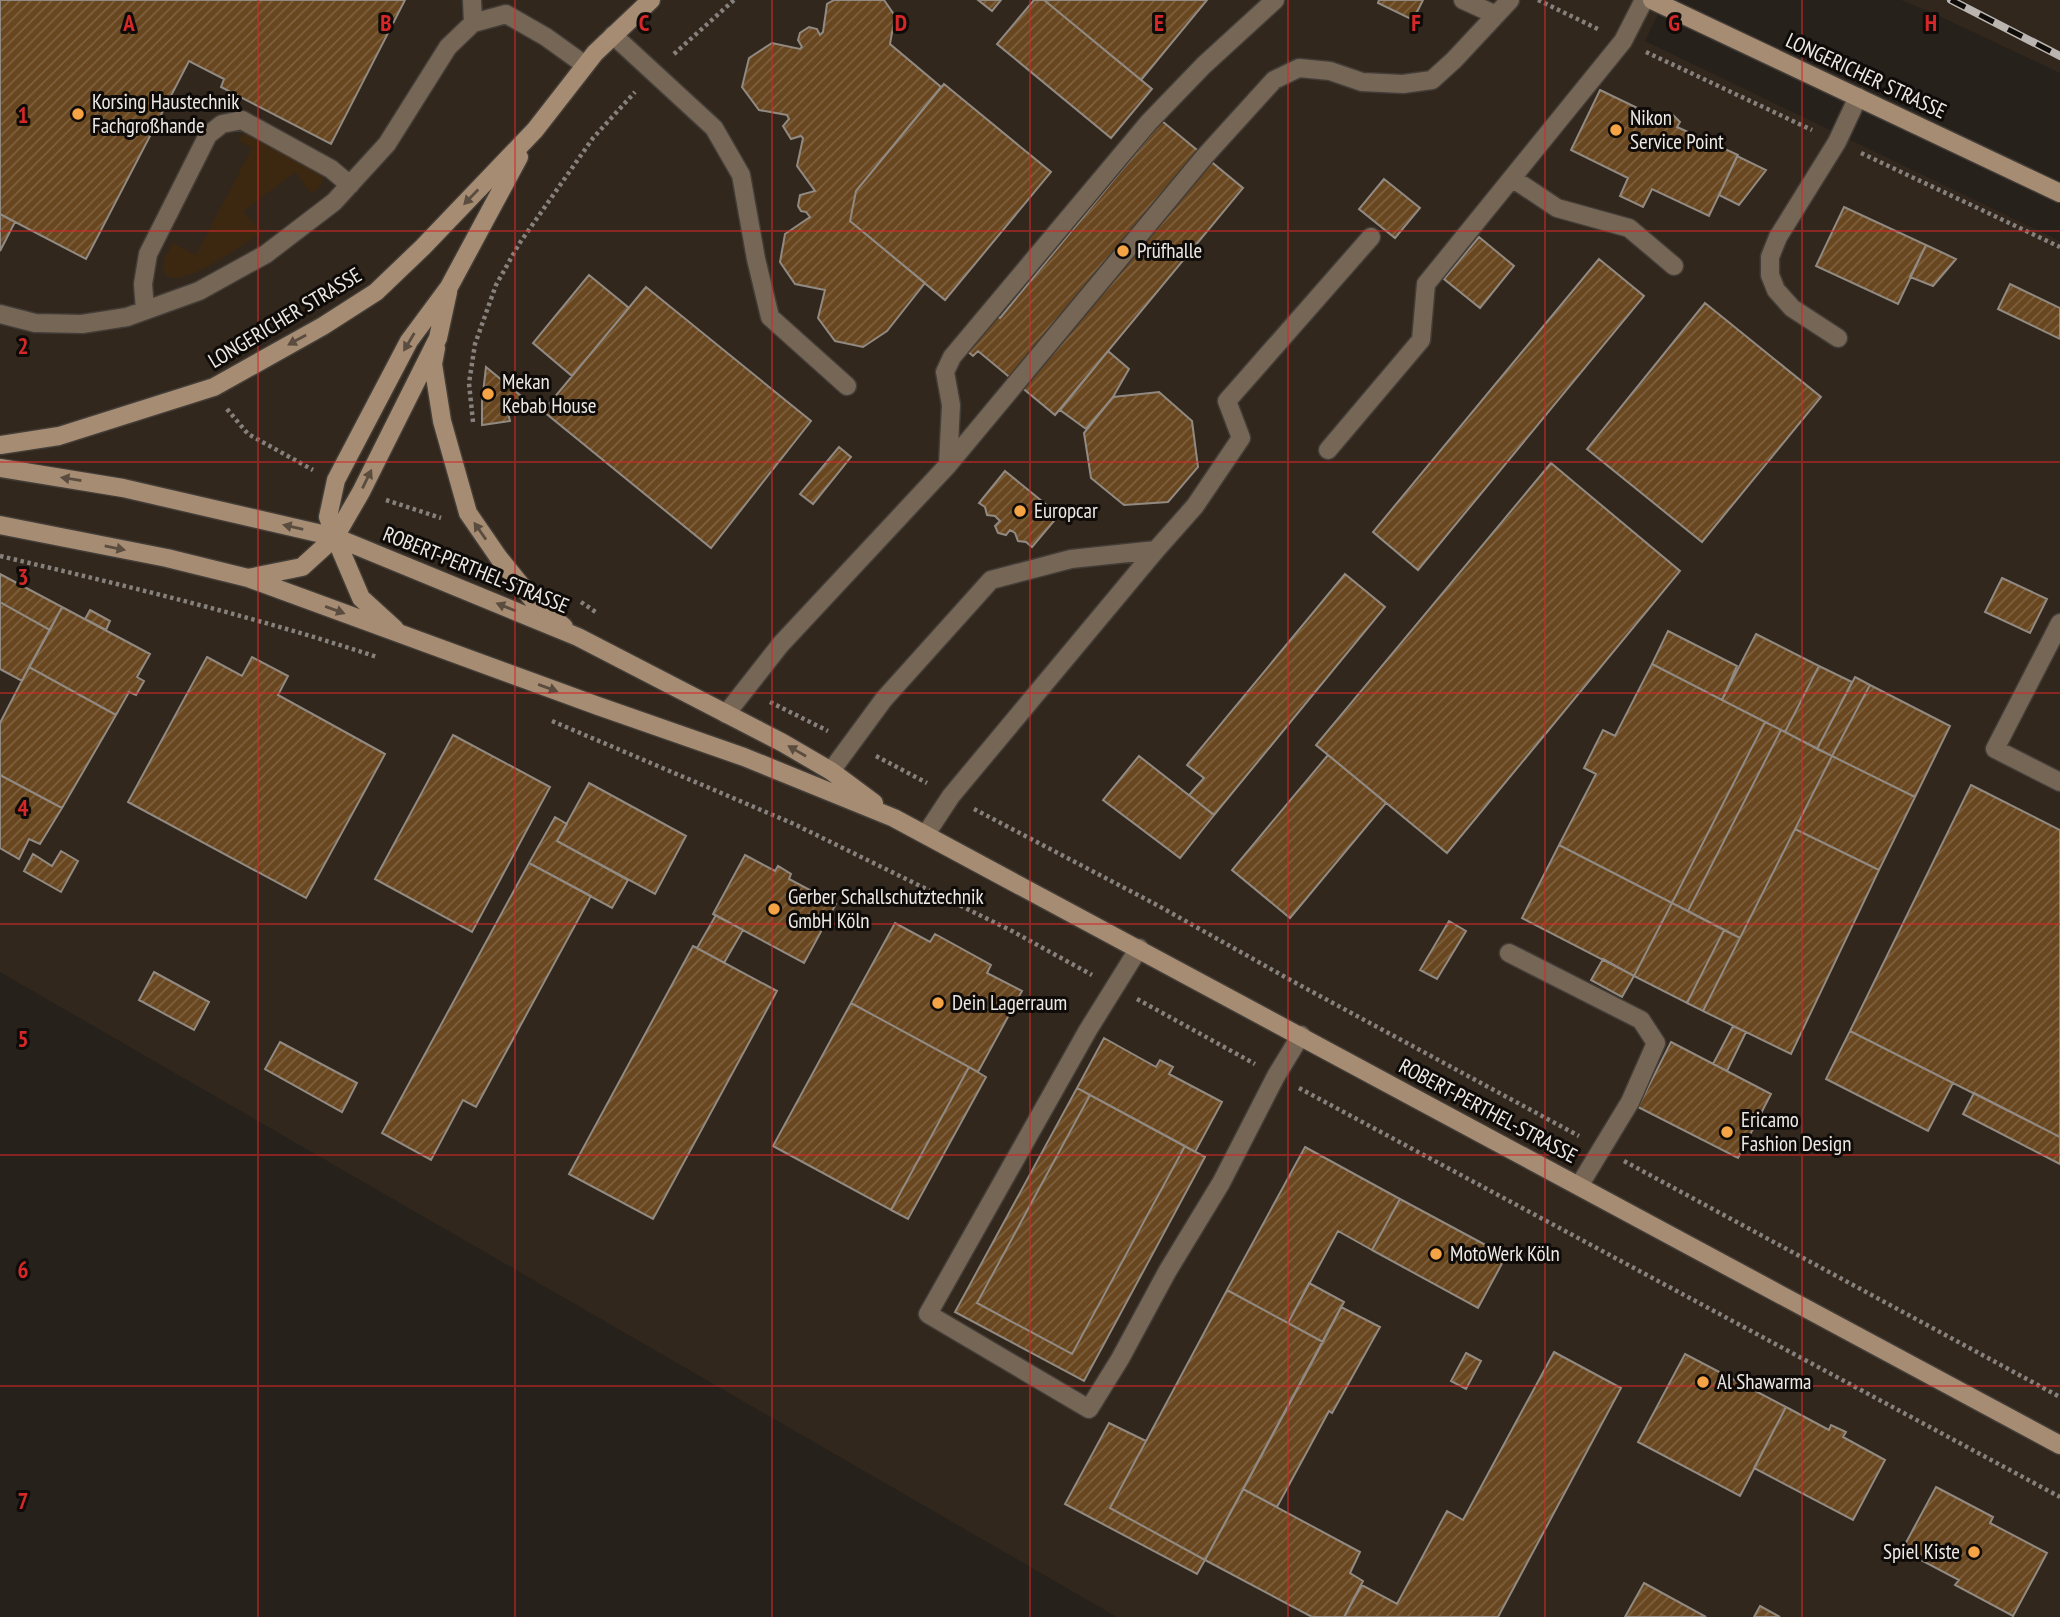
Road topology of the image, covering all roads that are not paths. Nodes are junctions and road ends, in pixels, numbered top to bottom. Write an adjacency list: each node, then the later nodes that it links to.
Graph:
1 (472, 0): 9 (lane)
2 (651, 0): 10 (street, LONGERICHER STRASSE)
3 (1275, 0): 27 (lane)
4 (1463, 0): 8 (lane)
5 (1510, 0): 8 (lane)
6 (1644, 0): 14 (lane)
7 (1653, 0): 12 (street, LONGERICHER STRASSE)
8 (1496, 15): 27 (lane)
9 (474, 23): 11 (lane); 15 (lane)
10 (613, 35): 11 (street, LONGERICHER STRASSE); 24 (lane)
11 (585, 65): 13 (street, LONGERICHER STRASSE)
12 (1858, 97): 16 (street, LONGERICHER STRASSE); 23 (lane)
13 (535, 130): 19 (street, LONGERICHER STRASSE); 25 (street, LONGERICHER STRASSE, one-way to 25)
14 (1512, 178): 18 (lane); 26 (lane)
15 (350, 185): 20 (lane); 20 (lane)
16 (2060, 193)
17 (1371, 237): 31 (lane)
18 (1674, 266)
19 (449, 286): 22 (street, LONGERICHER STRASSE); 30 (street, LONGERICHER STRASSE, one-way to 30)
20 (145, 310): 21 (lane)
21 (0, 314)
22 (438, 338): 30 (street, LONGERICHER STRASSE, one-way to 22); 35 (street, LONGERICHER STRASSE, one-way to 22)
23 (1838, 338)
24 (847, 386)
25 (0, 445)
26 (1328, 450)
27 (948, 466): 36 (lane)
28 (0, 468): 30 (street, ROBERT-PERTHEL-STRASSE, one-way to 28)
29 (0, 525): 32 (street, ROBERT-PERTHEL-STRASSE, one-way to 32)
30 (335, 537): 32 (street, LONGERICHER STRASSE); 34 (street, LONGERICHER STRASSE); 35 (street, ROBERT-PERTHEL-STRASSE, one-way to 30)
31 (1156, 550): 37 (lane); 40 (lane)
32 (248, 578): 34 (street, ROBERT-PERTHEL-STRASSE, one-way to 34)
33 (2060, 623): 38 (lane)
34 (401, 634): 39 (street, ROBERT-PERTHEL-STRASSE, one-way to 39)
35 (574, 636): 36 (street, ROBERT-PERTHEL-STRASSE)
36 (726, 714): 37 (street, ROBERT-PERTHEL-STRASSE, one-way to 36)
37 (831, 771): 39 (street, ROBERT-PERTHEL-STRASSE)
38 (2060, 782)
39 (894, 818): 40 (street, ROBERT-PERTHEL-STRASSE)
40 (926, 834): 41 (street, ROBERT-PERTHEL-STRASSE)
41 (1139, 948): 43 (street, ROBERT-PERTHEL-STRASSE); 43 (lane)
42 (1509, 953): 44 (lane)
43 (1301, 1035): 44 (street, ROBERT-PERTHEL-STRASSE)
44 (1579, 1186): 45 (street, ROBERT-PERTHEL-STRASSE)
45 (2060, 1445)

